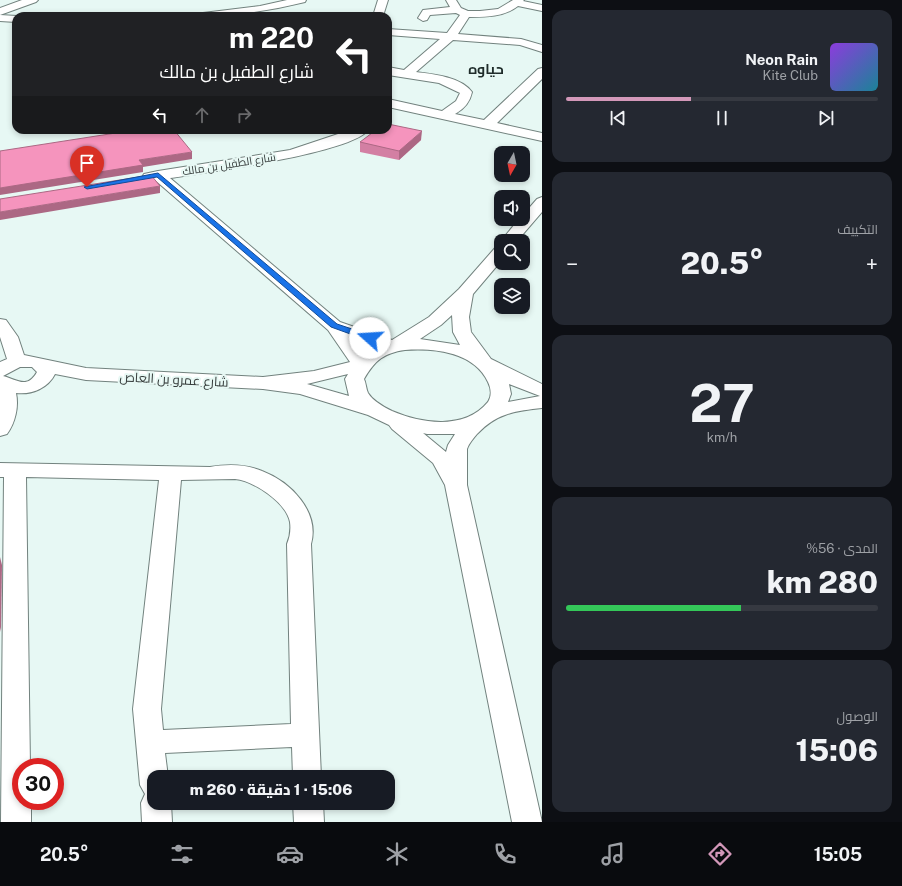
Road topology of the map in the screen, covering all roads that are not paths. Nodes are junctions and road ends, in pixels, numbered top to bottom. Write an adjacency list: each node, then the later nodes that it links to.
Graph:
1 (32, 0): 8 (highway)
2 (300, 0): 7 (street); 9 (street)
3 (383, 0): 10 (street)
4 (451, 0): 11 (street)
5 (517, 2): 6 (street); 11 (street)
6 (542, 8)
7 (294, 11)
8 (6, 12)
9 (238, 12)
10 (379, 12)
11 (462, 12): 12 (street); 14 (street)
12 (423, 18)
13 (392, 32): 14 (street)
14 (451, 36): 15 (street); 18 (street)
15 (542, 48)
16 (392, 72): 18 (street)
17 (542, 72): 21 (street)
18 (406, 74): 20 (street)
19 (392, 107): 20 (street)
20 (444, 115): 21 (street)
21 (486, 125): 23 (street)
22 (352, 134): 24 (street, شارع الطفيل بن مالك)
23 (542, 137)
24 (158, 175): 25 (street, شارع الطفيل بن مالك); 31 (street)
25 (135, 179)
26 (542, 202): 27 (street)
27 (515, 234)
28 (494, 259): 29 (street)
29 (465, 293): 32 (street); 34 (street)
30 (0, 324): 33 (street)
31 (334, 326): 32 (street); 35 (street)
32 (394, 347): 34 (street); 35 (street)
33 (17, 361): 36 (street); 37 (street)
34 (481, 361): 39 (street); 43 (street)
35 (361, 365): 38 (street, شارع عمرو بن العاص); 42 (street)
36 (40, 378): 37 (street, شارع عمرو بن العاص); 38 (street, شارع عمرو بن العاص); 41 (street)
37 (1, 379): 41 (street)
38 (263, 383): 42 (street, شارع عمرو بن العاص)
39 (542, 391)
40 (542, 402): 43 (street)
41 (9, 406): 45 (street)
42 (373, 410): 44 (street)
43 (487, 415): 44 (street); 48 (street)
44 (393, 421): 48 (street)
45 (0, 430)
46 (8, 471): 47 (street); 50 (street)
47 (171, 473): 49 (street); 51 (street)
48 (456, 485): 59 (street)
49 (305, 735): 51 (street); 53 (street)
50 (8, 739): 56 (street)
51 (150, 742): 52 (street)
52 (153, 770)
53 (307, 770)
54 (156, 810): 57 (street)
55 (308, 810): 58 (street)
56 (16, 822)
57 (157, 822)
58 (309, 822)
59 (527, 822)

